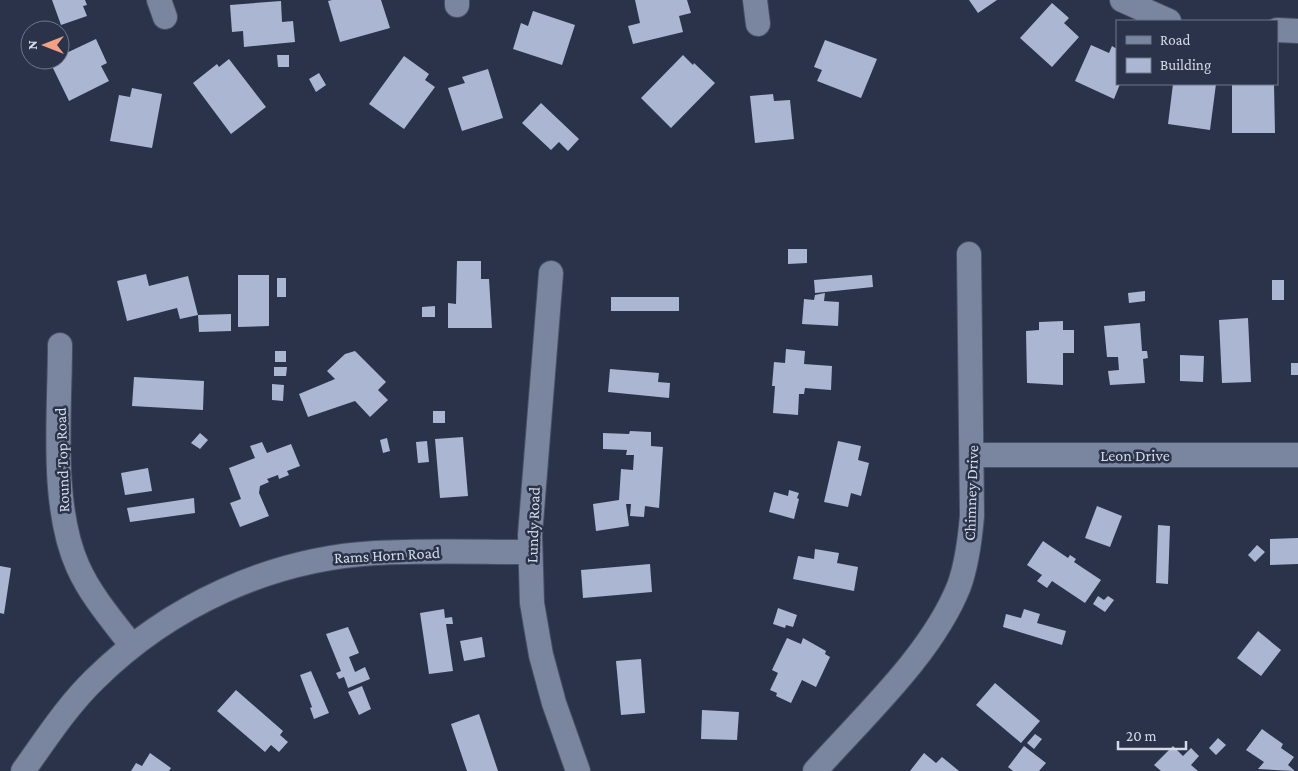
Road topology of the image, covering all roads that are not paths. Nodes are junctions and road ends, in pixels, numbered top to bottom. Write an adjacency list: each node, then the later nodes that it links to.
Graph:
1 (755, 0): 4 (street)
2 (1122, 0): 3 (street)
3 (1167, 20)
4 (758, 24)
5 (1278, 30): 6 (street)
6 (1298, 30)
7 (970, 254): 11 (street, Chimney Drive)
8 (551, 273): 12 (street, Lundy Road)
9 (60, 345): 13 (street, Round Top Road)
10 (1298, 454): 11 (street, Leon Drive)
11 (973, 455): 16 (street, Chimney Drive)
12 (530, 552): 13 (street, Rams Horn Road); 15 (street, Lundy Road)
13 (132, 646): 14 (street, Rams Horn Road)
14 (23, 771)
15 (578, 771)
16 (815, 771)

